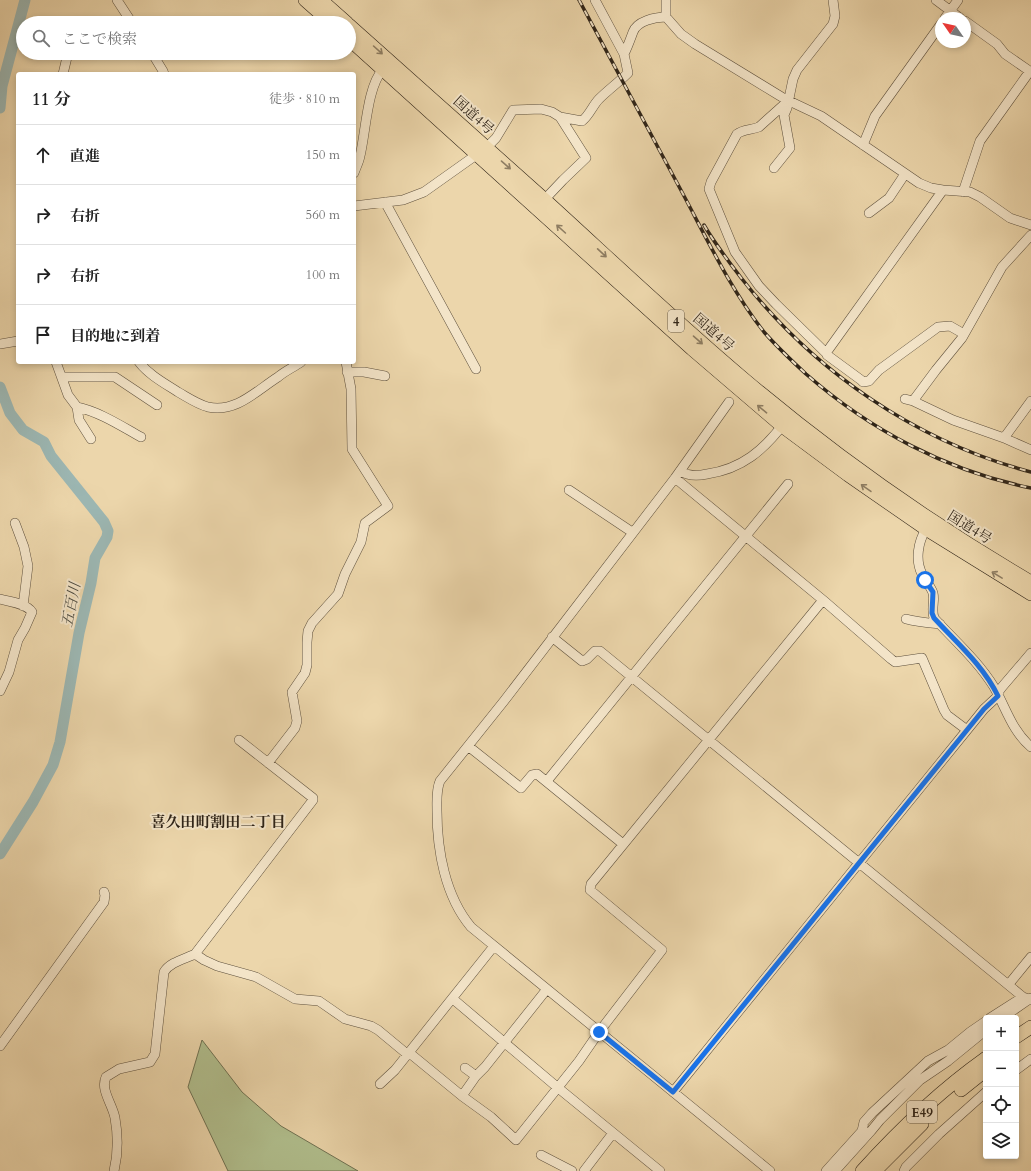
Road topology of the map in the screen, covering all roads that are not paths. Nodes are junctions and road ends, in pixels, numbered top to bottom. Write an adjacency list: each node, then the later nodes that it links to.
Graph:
1 (117, 0): 11 (street)
2 (305, 0): 12 (highway)
3 (321, 0): 13 (highway, 国道4号 / 4)
4 (595, 0): 19 (street)
5 (666, 0): 14 (street)
6 (833, 0): 26 (street)
7 (936, 0): 9 (street)
8 (958, 0): 10 (street)
9 (946, 12)
10 (949, 12)
11 (127, 16)
12 (323, 16)
13 (339, 16)
14 (666, 17): 19 (street); 26 (street)
15 (971, 25): 23 (street)
16 (356, 32): 29 (highway, 国道4号 / 4, one-way to 29)
17 (935, 32): 28 (street)
18 (356, 45): 22 (highway, 国道4号 / 4)
19 (624, 54): 27 (street)
20 (66, 60): 24 (street)
21 (156, 60): 25 (street)
22 (383, 69): 29 (highway, 国道4号 / 4); 30 (street)
23 (1030, 71): 34 (street)
24 (63, 72)
25 (163, 72)
26 (788, 100): 28 (street); 31 (street); 44 (street)
27 (560, 117): 29 (street); 35 (street)
28 (863, 145): 32 (street)
29 (482, 151): 35 (highway, 国道4号 / 4, one-way to 35); 36 (street); 57 (highway, 国道4号 / 4, one-way to 29)
30 (356, 168)
31 (774, 168)
32 (905, 174): 33 (street); 38 (street)
33 (943, 190): 34 (street); 44 (street)
34 (963, 192): 39 (street)
35 (545, 199): 57 (highway, 国道4号 / 4, one-way to 57)
36 (385, 202): 37 (street); 49 (street)
37 (356, 206)
38 (869, 213)
39 (1031, 225)
40 (1031, 235): 41 (street)
41 (964, 334): 44 (street); 59 (street)
42 (16, 342): 43 (street)
43 (0, 344)
44 (826, 353)
45 (57, 364): 52 (street)
46 (141, 364): 47 (street)
47 (298, 364)
48 (346, 364): 50 (street)
49 (476, 369)
50 (347, 372): 51 (street); 86 (street)
51 (385, 376)
52 (62, 377): 55 (street); 56 (street)
53 (1031, 401): 59 (street)
54 (728, 402): 62 (street)
55 (157, 405)
56 (77, 407): 58 (street); 60 (street)
57 (785, 421): 62 (street); 66 (highway, 国道4号 / 4, one-way to 57); 69 (highway, 国道4号 / 4)
58 (141, 437)
59 (1004, 438): 61 (street)
60 (91, 439)
61 (1031, 450)
62 (677, 475): 67 (street); 68 (street)
63 (788, 484): 68 (street)
64 (569, 490): 67 (street)
65 (15, 523): 73 (street)
66 (926, 529): 70 (highway, 国道4号 / 4, one-way to 66); 75 (street)
67 (632, 532): 76 (street)
68 (746, 536): 72 (street); 78 (street)
69 (1031, 582)
70 (1031, 594)
71 (0, 599): 73 (street)
72 (824, 600): 81 (street); 83 (street)
73 (23, 606): 79 (street)
74 (906, 619): 75 (street)
75 (940, 624): 80 (street)
76 (552, 637): 78 (street); 84 (street)
77 (1031, 653): 80 (street)
78 (632, 677): 83 (street); 87 (street)
79 (0, 689)
80 (998, 696): 81 (street); 85 (street)
81 (967, 730): 89 (street)
82 (239, 740): 86 (street)
83 (709, 740): 88 (street); 89 (street)
84 (468, 746): 87 (street); 91 (street)
85 (1031, 747)
86 (268, 763): 92 (street)
87 (547, 782): 88 (street)
88 (623, 844): 102 (street)
89 (859, 862): 94 (street); 118 (street)
90 (104, 892): 108 (street)
91 (494, 946): 95 (street); 96 (street)
92 (195, 954): 109 (street); 123 (street)
93 (1031, 957): 94 (street)
94 (1008, 984): 97 (street)
95 (547, 989): 102 (street); 106 (street)
96 (453, 999): 106 (street); 109 (street)
97 (1029, 999): 98 (street); 99 (street)
98 (996, 1015)
99 (1006, 1015)
100 (983, 1023): 128 (street)
101 (1031, 1027): 104 (highway)
102 (599, 1032): 117 (street); 118 (street)
103 (983, 1032): 129 (street)
104 (1019, 1035)
105 (1031, 1038): 107 (highway)
106 (504, 1043): 115 (street); 117 (street)
107 (1019, 1045)
108 (0, 1046)
109 (408, 1054): 116 (street); 120 (street)
110 (983, 1060): 130 (highway, E49)
111 (1031, 1060): 113 (street)
112 (465, 1068): 115 (street)
113 (1019, 1068)
114 (983, 1072): 131 (highway, E49)
115 (476, 1076): 120 (street)
116 (380, 1084)
117 (557, 1087): 120 (street); 121 (street)
118 (673, 1092): 127 (street)
119 (983, 1095): 132 (street)
120 (462, 1096)
121 (613, 1133): 125 (street); 126 (street)
122 (541, 1155): 124 (street)
123 (114, 1171)
124 (572, 1171)
125 (584, 1171)
126 (660, 1171)
127 (770, 1171)
128 (826, 1171)
129 (835, 1171)
130 (862, 1171)
131 (875, 1171)
132 (904, 1171)

